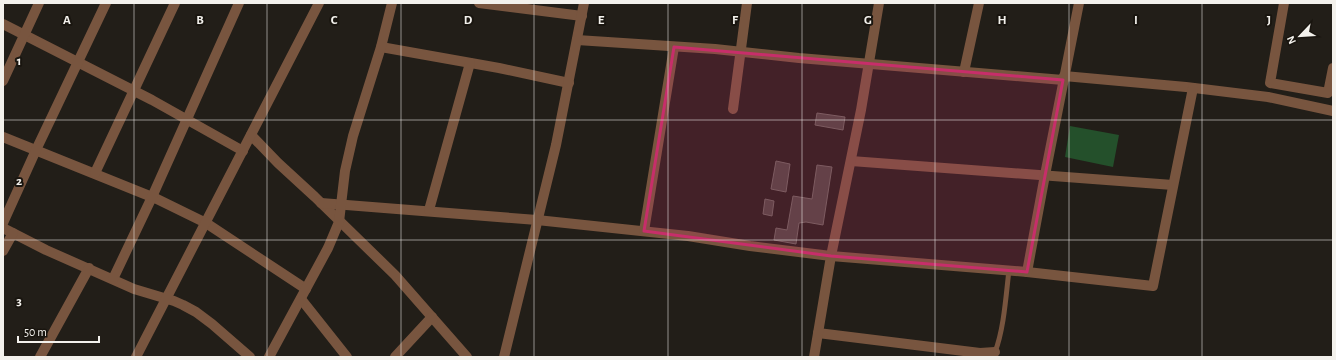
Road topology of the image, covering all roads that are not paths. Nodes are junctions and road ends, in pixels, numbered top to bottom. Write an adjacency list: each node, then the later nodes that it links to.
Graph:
1 (39, 3): 16 (street)
2 (106, 3): 21 (street)
3 (175, 3): 30 (street)
4 (239, 3): 33 (street)
5 (392, 3): 18 (street)
6 (479, 3): 14 (street)
7 (584, 3): 14 (street)
8 (747, 3): 20 (street)
9 (879, 3): 23 (street)
10 (979, 3): 25 (street)
11 (1079, 3): 26 (street)
12 (1284, 3): 24 (street)
13 (317, 4): 34 (street)
14 (582, 16): 17 (street)
15 (3, 24): 16 (street)
16 (24, 35): 21 (street); 27 (street)
17 (577, 40): 19 (street); 28 (street)
18 (381, 47): 22 (street); 44 (street)
19 (674, 47): 20 (street); 51 (street)
20 (740, 52): 23 (street); 31 (street)
21 (77, 62): 30 (street); 36 (street)
22 (470, 63): 28 (street); 45 (street)
23 (869, 64): 25 (street); 38 (street)
24 (1333, 68)
25 (964, 72): 26 (street)
26 (1064, 78): 29 (street); 40 (street)
27 (3, 81)
28 (569, 83): 46 (street)
29 (1193, 88): 32 (street); 41 (street)
30 (134, 91): 33 (street); 39 (street)
31 (733, 110)
32 (1333, 111)
33 (187, 120): 37 (street); 42 (street)
34 (251, 135): 37 (street); 43 (street)
35 (3, 137): 36 (street)
36 (36, 150): 39 (street); 48 (street)
37 (243, 151): 49 (street)
38 (851, 161): 40 (street); 54 (street)
39 (94, 173): 42 (street)
40 (1045, 175): 41 (street); 57 (street)
41 (1173, 185): 57 (street)
42 (152, 197): 49 (street); 58 (street)
43 (321, 203): 44 (street); 47 (street)
44 (340, 205): 45 (street); 47 (street)
45 (429, 210): 46 (street)
46 (537, 220): 51 (street); 72 (street)
47 (339, 222): 59 (street); 62 (street)
48 (3, 223)
49 (206, 223): 59 (street); 60 (street)
50 (3, 228): 52 (street)
51 (644, 231): 54 (street)
52 (13, 233): 53 (street); 55 (street)
53 (3, 251)
54 (831, 256): 56 (street); 63 (street)
55 (89, 268): 58 (street); 65 (street)
56 (1009, 270): 57 (street); 64 (lane)
57 (1027, 272)
58 (113, 279): 60 (street)
59 (306, 289): 61 (street)
60 (166, 299): 66 (street); 67 (street)
61 (301, 299): 68 (street); 69 (street)
62 (432, 317): 70 (street); 71 (street)
63 (818, 334): 64 (street); 73 (street)
64 (994, 355)
65 (40, 357)
66 (136, 357)
67 (250, 357)
68 (269, 357)
69 (347, 357)
70 (395, 357)
71 (467, 357)
72 (504, 357)
73 (814, 357)

